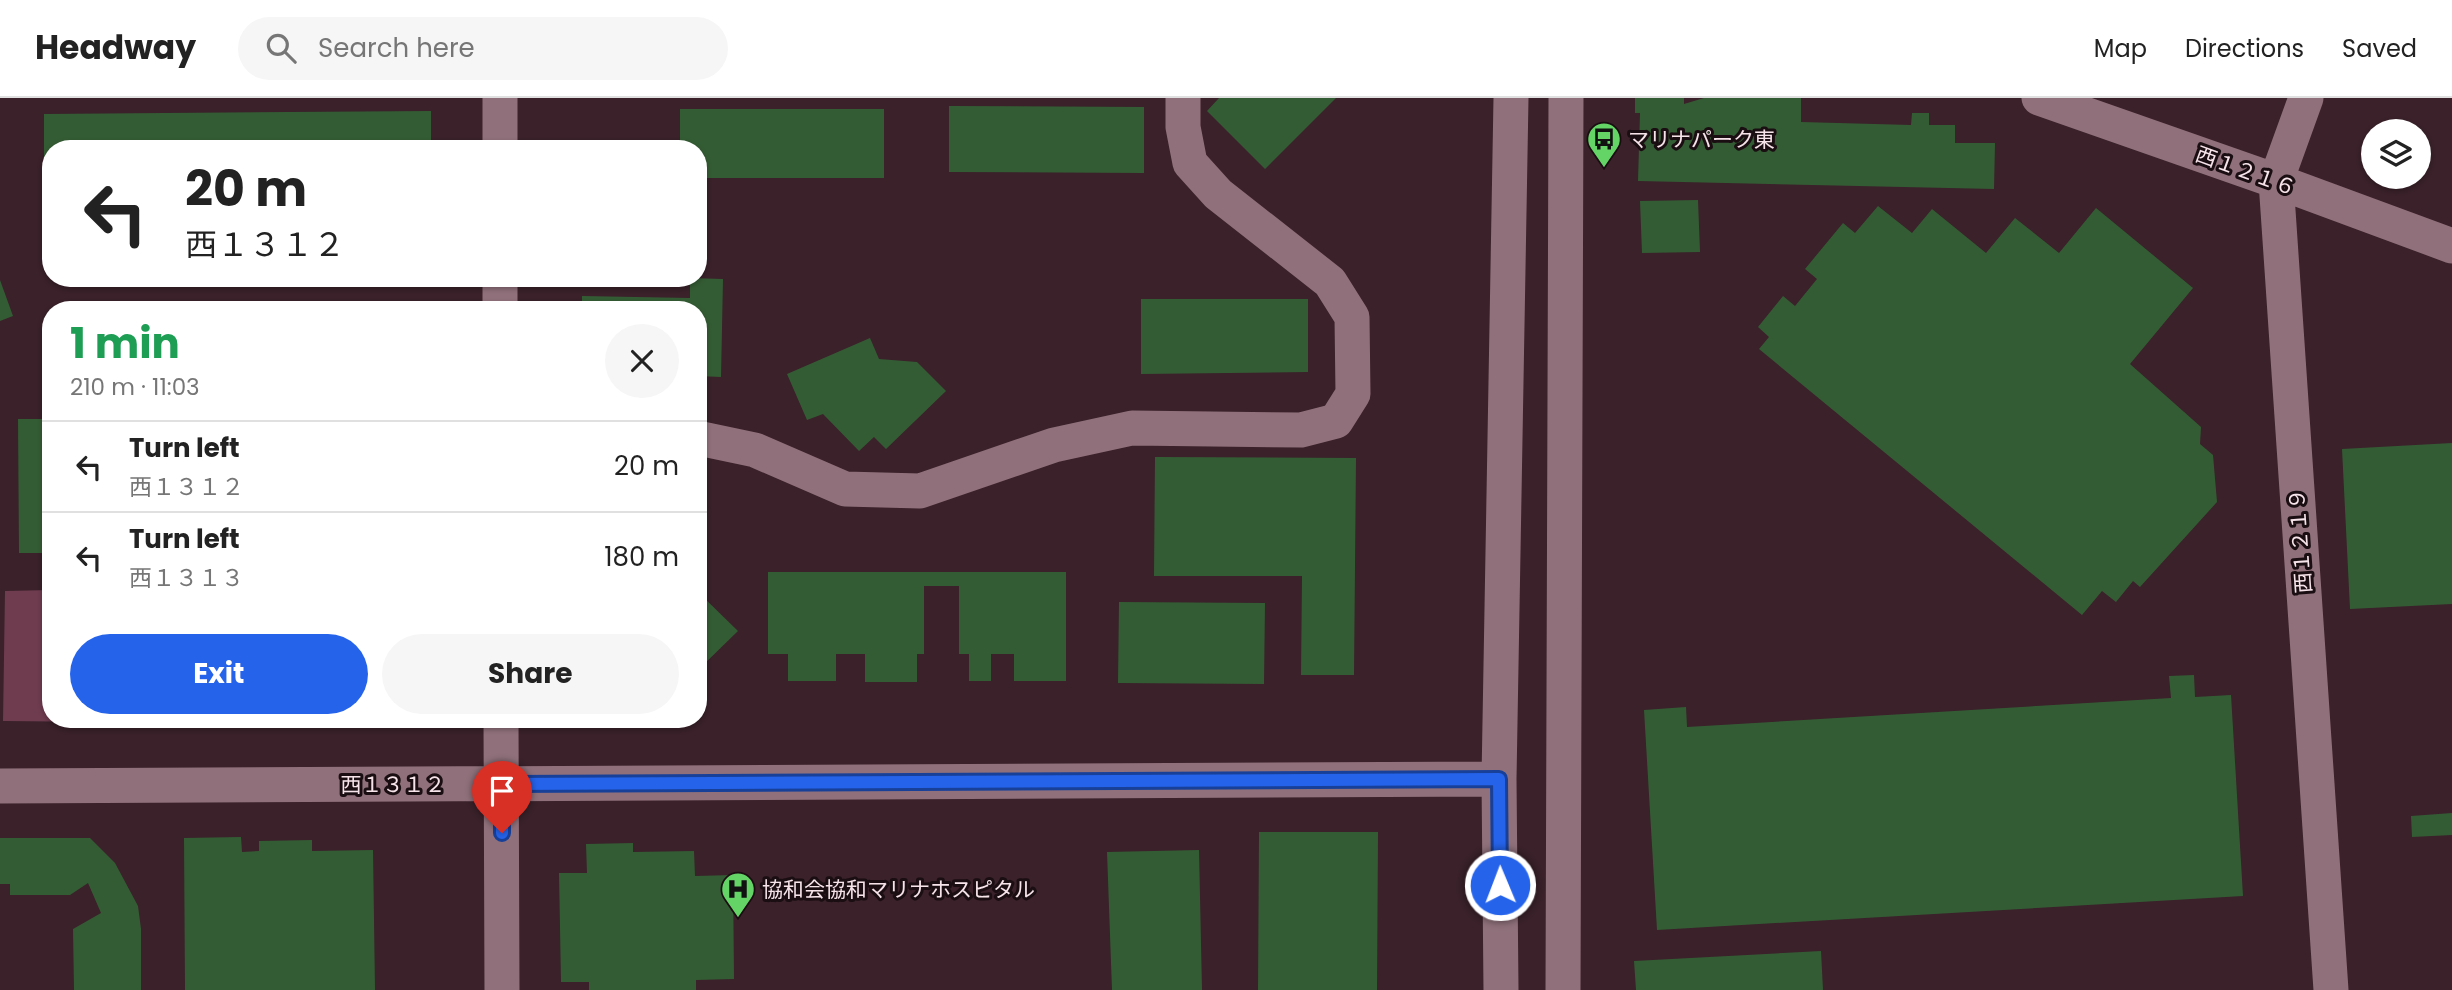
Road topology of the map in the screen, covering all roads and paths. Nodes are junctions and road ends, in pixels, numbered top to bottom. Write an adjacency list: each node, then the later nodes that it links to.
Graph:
1 (499, 98): 7 (street)
2 (1183, 98): 10 (street)
3 (1511, 98): 12 (street)
4 (1566, 98): 17 (street)
5 (2039, 98): 8 (street, 西１２１６)
6 (2306, 98): 8 (street, 西１２１９)
7 (500, 140)
8 (2276, 181): 9 (street, 西１２１６); 18 (street, 西１２１９)
9 (2452, 246)
10 (707, 440)
11 (501, 728): 13 (street)
12 (1499, 779): 13 (street, 西１３１２); 16 (street)
13 (502, 784): 14 (street, 西１３１２); 15 (street)
14 (0, 786)
15 (502, 990)
16 (1501, 990)
17 (1563, 990)
18 (2331, 990)

